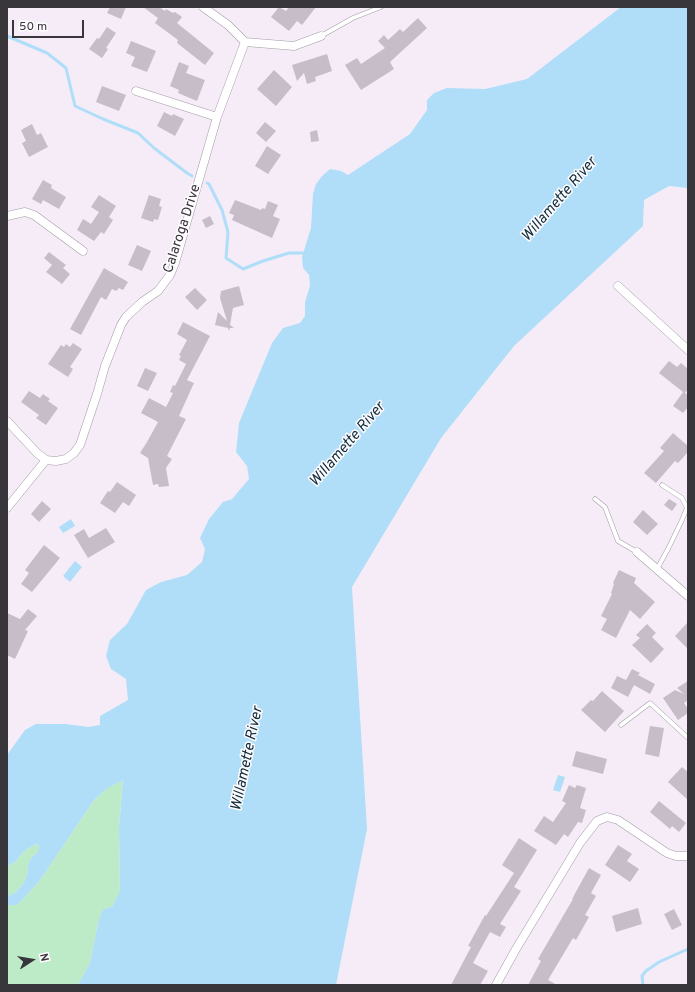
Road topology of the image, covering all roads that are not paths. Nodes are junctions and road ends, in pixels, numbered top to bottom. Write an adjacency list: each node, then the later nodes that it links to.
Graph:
1 (203, 7): 4 (street)
2 (381, 7): 3 (lane)
3 (321, 36): 4 (street)
4 (245, 42): 6 (street, Calaroga Drive)
5 (136, 91): 6 (street)
6 (217, 117): 12 (street, Calaroga Drive)
7 (7, 216): 8 (street)
8 (83, 251)
9 (618, 286): 10 (street)
10 (688, 350)
11 (7, 421): 12 (street)
12 (46, 460): 15 (street)
13 (662, 485): 17 (lane)
14 (595, 500): 16 (lane)
15 (7, 508)
16 (637, 552): 17 (street)
17 (657, 569): 18 (street)
18 (688, 596)
19 (621, 725): 20 (lane)
20 (688, 738)
21 (688, 856): 22 (street)
22 (496, 985)

